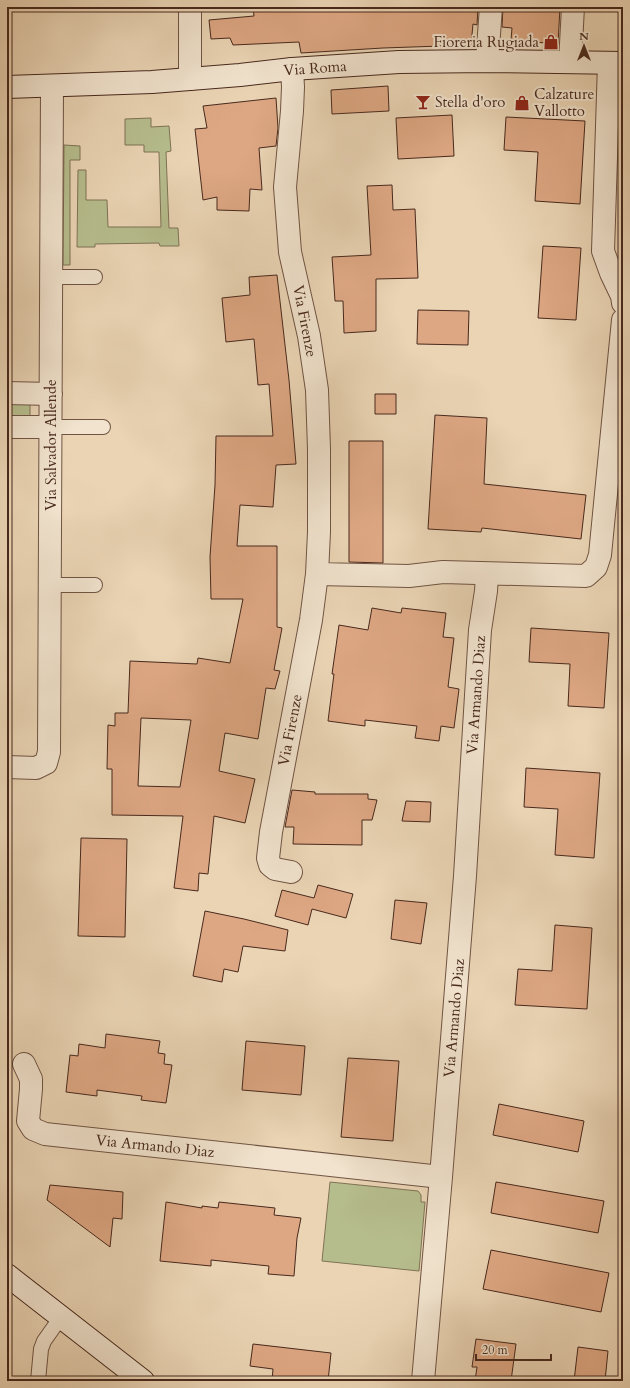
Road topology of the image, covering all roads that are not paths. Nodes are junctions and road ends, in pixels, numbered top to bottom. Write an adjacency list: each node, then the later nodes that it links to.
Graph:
1 (190, 7): 8 (street)
2 (491, 7): 4 (street)
3 (573, 7): 5 (street)
4 (487, 61): 5 (street, Via Roma); 7 (street, Via Roma)
5 (570, 62): 6 (street, Via Roma)
6 (616, 63): 13 (street)
7 (292, 69): 8 (street, Via Roma); 20 (street, Via Firenze)
8 (190, 79): 9 (street, Via Roma)
9 (52, 86): 10 (street, Via Roma); 11 (street, Via Salvador Allende)
10 (7, 87)
11 (52, 277): 12 (lane); 16 (street, Via Salvador Allende)
12 (95, 278)
13 (623, 303)
14 (623, 320): 21 (street)
15 (7, 393): 16 (street)
16 (51, 394): 18 (street, Via Salvador Allende)
17 (7, 427): 18 (street)
18 (51, 427): 19 (lane); 22 (street, Via Salvador Allende)
19 (103, 427)
20 (317, 574): 21 (street); 25 (street, Via Firenze)
21 (487, 574): 27 (street, Via Armando Diaz)
22 (50, 585): 23 (lane); 24 (street, Via Salvador Allende)
23 (95, 585)
24 (7, 767)
25 (291, 872)
26 (24, 1064): 27 (street, Via Armando Diaz)
27 (441, 1177): 32 (street, Via Armando Diaz)
28 (7, 1275): 29 (street)
29 (61, 1317): 30 (lane); 31 (street)
30 (38, 1381)
31 (143, 1381)
32 (423, 1381)

